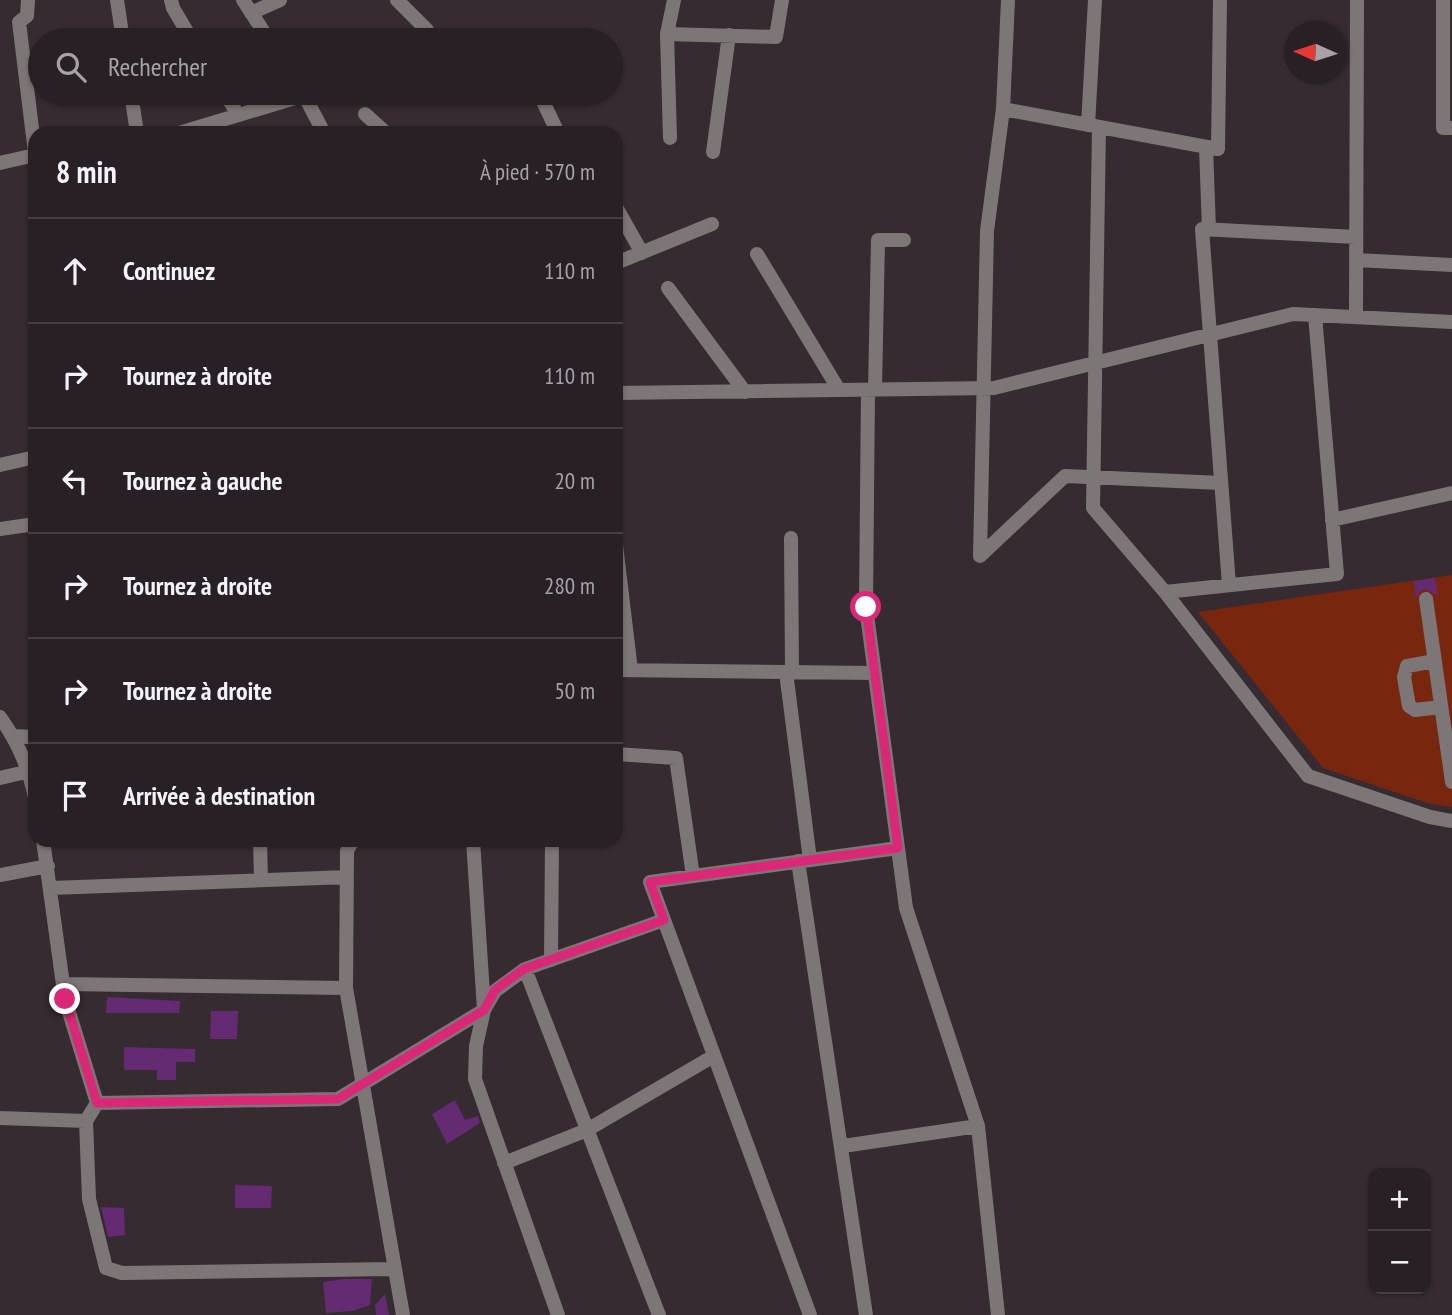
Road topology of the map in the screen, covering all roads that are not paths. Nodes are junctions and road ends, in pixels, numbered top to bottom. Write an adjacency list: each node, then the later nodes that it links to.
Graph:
1 (28, 0): 21 (street)
2 (117, 0): 15 (street)
3 (172, 0): 16 (street)
4 (243, 0): 14 (street)
5 (280, 0): 14 (street)
6 (397, 0): 18 (street)
7 (674, 0): 19 (street)
8 (782, 0): 20 (street)
9 (1008, 0): 28 (street)
10 (1095, 0): 37 (street)
11 (1220, 0): 40 (street)
12 (1357, 0): 47 (street)
13 (1444, 0): 38 (street)
14 (251, 13): 17 (street)
15 (121, 28)
16 (185, 28)
17 (261, 28)
18 (425, 28)
19 (667, 34): 20 (street); 39 (street)
20 (729, 35): 41 (street)
21 (28, 96)
22 (29, 105): 31 (street)
23 (132, 105): 32 (street)
24 (232, 105): 30 (street)
25 (269, 105): 30 (street)
26 (310, 105): 34 (street)
27 (545, 105): 36 (street)
28 (1003, 109): 37 (street); 60 (street)
29 (365, 114): 35 (street)
30 (238, 115): 33 (street)
31 (32, 126)
32 (135, 126)
33 (202, 126)
34 (320, 126)
35 (378, 126)
36 (555, 126)
37 (1094, 126): 40 (street); 59 (street)
38 (1452, 128)
39 (670, 138)
40 (1206, 147): 46 (street)
41 (713, 152)
42 (28, 156): 43 (street)
43 (0, 163)
44 (623, 219): 49 (street)
45 (712, 224): 49 (street)
46 (1209, 230): 47 (street); 58 (street)
47 (1356, 237): 52 (street)
48 (904, 240): 62 (street)
49 (642, 253): 51 (street)
50 (757, 254): 61 (street)
51 (623, 260)
52 (1356, 260): 53 (street); 56 (street)
53 (1452, 265)
54 (668, 288): 63 (street)
55 (1315, 315): 56 (street); 58 (street); 70 (street)
56 (1356, 317): 57 (street)
57 (1452, 322)
58 (1210, 335): 59 (street); 68 (street)
59 (1096, 363): 60 (street); 67 (street)
60 (983, 388): 62 (street); 67 (street)
61 (839, 390): 62 (street); 63 (street)
62 (872, 390): 80 (street)
63 (745, 392): 64 (street)
64 (623, 393)
65 (28, 459): 66 (street)
66 (0, 465)
67 (1094, 478): 68 (street); 75 (street)
68 (1221, 483): 74 (street)
69 (1452, 493): 70 (street)
70 (1332, 520): 74 (street)
71 (28, 525): 72 (street)
72 (0, 530)
73 (791, 538): 79 (street)
74 (1229, 585): 75 (street)
75 (1165, 592): 90 (street)
76 (1426, 599): 77 (street)
77 (1435, 661): 81 (street); 81 (street)
78 (623, 670): 79 (street)
79 (789, 672): 80 (street); 97 (street)
80 (875, 673): 96 (street)
81 (1441, 707): 89 (street)
82 (0, 717): 83 (street)
83 (13, 736): 84 (street); 86 (street)
84 (28, 737)
85 (623, 754): 100 (street)
86 (28, 767)
87 (28, 771): 88 (street)
88 (0, 778)
89 (1452, 782)
90 (1452, 821)
91 (44, 847): 98 (street)
92 (260, 847): 102 (street)
93 (349, 847): 101 (street)
94 (473, 847): 109 (street)
95 (552, 847): 105 (street)
96 (898, 848): 97 (street); 115 (street)
97 (804, 861): 100 (street); 117 (street)
98 (48, 866): 99 (street); 103 (street)
99 (0, 875)
100 (693, 876): 104 (street)
101 (347, 877): 102 (street); 108 (street)
102 (261, 880): 103 (street)
103 (51, 888): 107 (street)
104 (664, 920): 105 (street); 110 (street)
105 (551, 960): 106 (street)
106 (524, 969): 109 (street); 116 (street)
107 (63, 984): 108 (street); 112 (street)
108 (346, 988): 111 (street)
109 (484, 1010): 111 (street); 118 (street)
110 (712, 1057): 116 (street); 123 (street)
111 (362, 1084): 112 (street); 119 (street)
112 (97, 1103): 114 (street)
113 (0, 1118): 114 (street)
114 (86, 1121): 119 (street)
115 (978, 1126): 117 (street); 125 (street)
116 (587, 1130): 118 (street); 122 (street)
117 (843, 1146): 124 (street)
118 (504, 1163): 121 (street)
119 (393, 1269): 120 (street)
120 (403, 1315)
121 (558, 1315)
122 (659, 1315)
123 (810, 1315)
124 (866, 1315)
125 (998, 1315)

